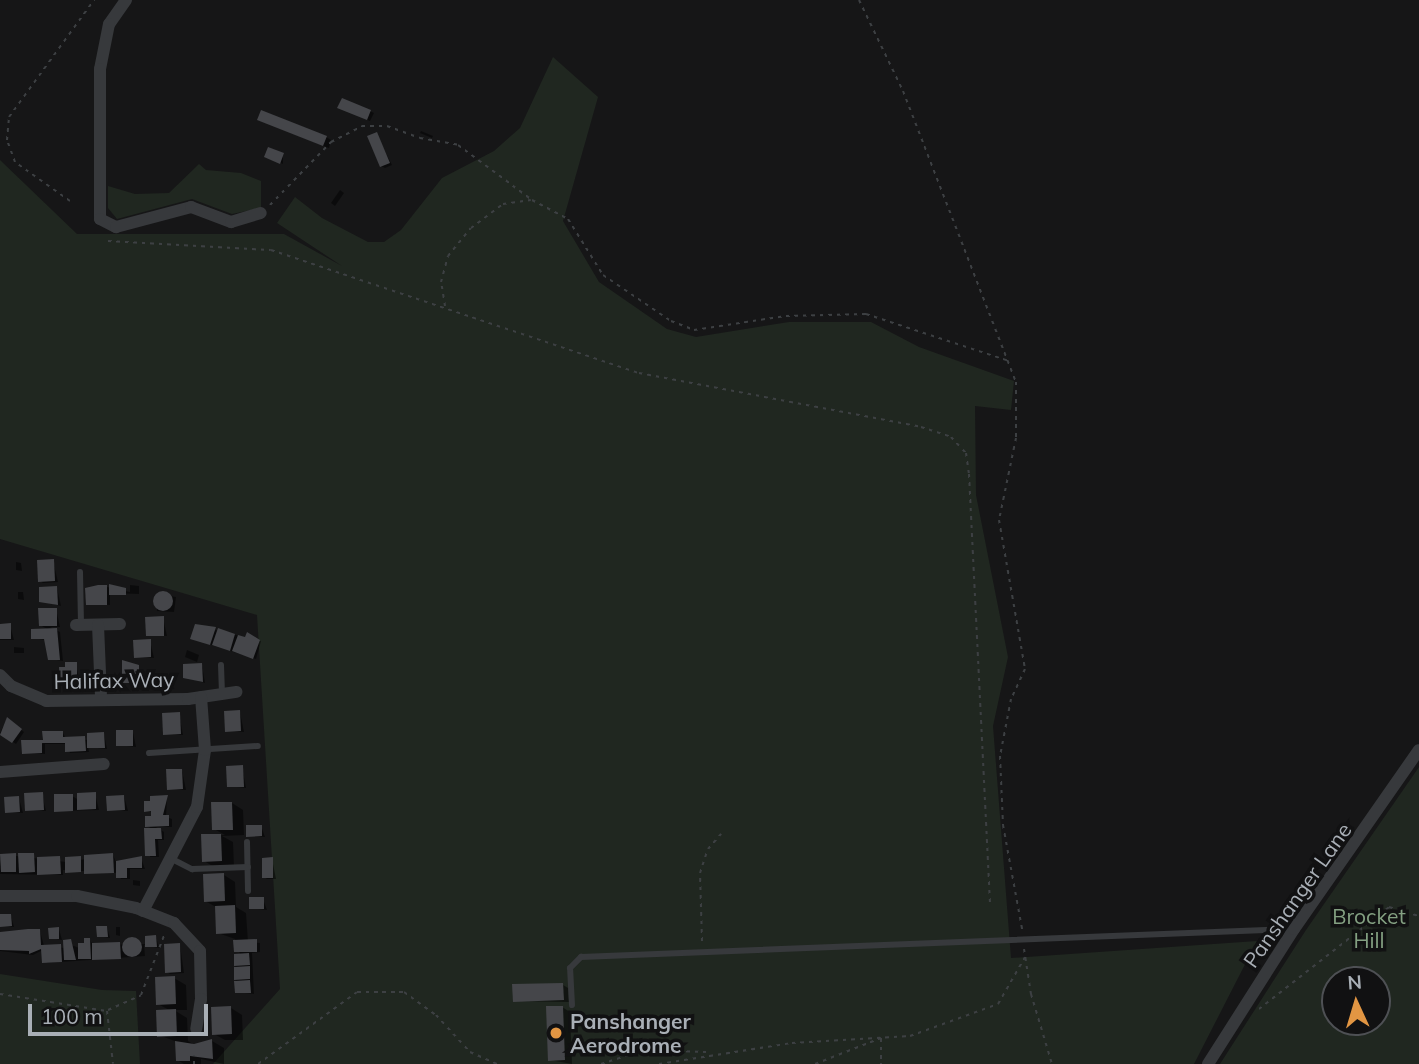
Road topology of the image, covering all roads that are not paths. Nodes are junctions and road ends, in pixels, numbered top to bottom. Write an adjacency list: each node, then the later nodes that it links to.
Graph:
1 (126, 0): 2 (street)
2 (261, 213)
3 (80, 572): 5 (lane)
4 (120, 624): 6 (street)
5 (79, 625): 6 (street)
6 (98, 625): 11 (street)
7 (221, 666): 10 (lane)
8 (3, 685): 11 (street, Halifax Way)
9 (236, 692): 10 (street, Halifax Way)
10 (222, 694): 12 (street, Halifax Way)
11 (101, 697): 12 (street, Halifax Way)
12 (201, 697): 14 (street)
13 (258, 746): 14 (lane)
14 (205, 750): 16 (lane); 20 (street)
15 (1419, 750): 25 (street, Panshanger Lane)
16 (149, 754)
17 (104, 764): 18 (street)
18 (0, 772)
19 (247, 842): 21 (lane)
20 (170, 858): 21 (lane); 24 (street)
21 (248, 867): 22 (lane)
22 (248, 891)
23 (0, 896): 24 (street)
24 (143, 911): 27 (street)
25 (1294, 929): 26 (lane); 28 (street, Panshanger Lane)
26 (572, 1005)
27 (196, 1029)
28 (1208, 1064)

